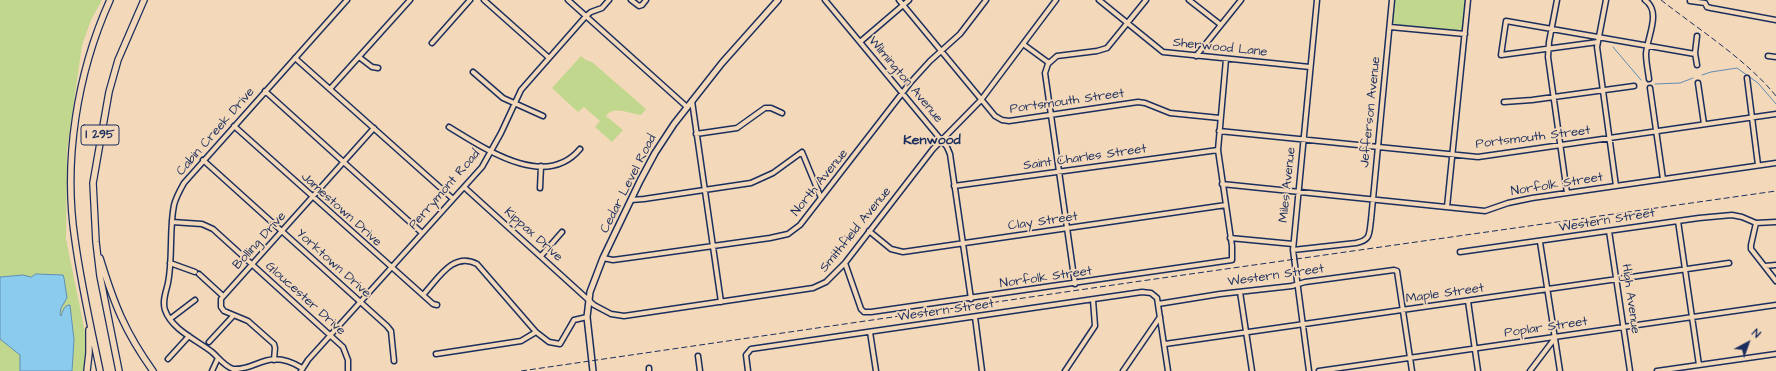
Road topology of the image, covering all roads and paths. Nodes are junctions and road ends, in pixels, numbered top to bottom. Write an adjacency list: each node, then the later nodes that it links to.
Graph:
1 (110, 0): 156 (highway, I 295)
2 (144, 0): 129 (highway, I 295)
3 (347, 0): 52 (street, Cabin Creek Drive)
4 (410, 0): 49 (street)
5 (470, 0): 41 (street)
6 (484, 0): 50 (street)
7 (568, 0): 30 (street)
8 (609, 0): 30 (street, Perrymont Road)
9 (631, 0): 10 (street)
10 (646, 0)
11 (778, 0): 70 (main road, Cedar Level Road)
12 (825, 0): 39 (street, Wilmington Avenue)
13 (899, 0): 29 (street, Portsmouth Street)
14 (909, 0): 29 (street)
15 (986, 0): 45 (street, North Avenue)
16 (1056, 0): 42 (street, Smithfield Avenue)
17 (1099, 0): 32 (street, Sherwood Lane)
18 (1146, 0): 32 (street)
19 (1189, 0): 33 (street)
20 (1240, 0): 33 (street)
21 (1317, 0): 56 (street, Miles Avenue)
22 (1392, 0): 34 (street, Jefferson Avenue)
23 (1468, 0): 36 (street)
24 (1557, 0): 35 (street)
25 (1606, 0): 38 (street)
26 (1646, 1): 43 (street)
27 (1690, 1): 28 (street)
28 (1705, 2): 31 (street)
29 (903, 5): 39 (street); 45 (street, Portsmouth Street)
30 (586, 16): 50 (street, Perrymont Road); 73 (street)
31 (1776, 20)
32 (1127, 23): 47 (street, Sherwood Lane); 54 (street)
33 (1220, 25): 47 (street)
34 (1390, 27): 36 (street); 91 (street, Jefferson Avenue)
35 (1552, 29): 38 (street); 44 (street); 44 (street)
36 (1464, 34): 95 (street)
37 (1697, 36): 46 (street)
38 (1599, 37): 40 (street); 43 (street)
39 (860, 42): 67 (street, Wilmington Avenue)
40 (1598, 42): 44 (street); 65 (street)
41 (432, 43)
42 (1023, 44): 54 (street); 69 (street, Smithfield Avenue)
43 (1647, 45): 46 (street); 60 (street)
44 (1548, 49): 68 (street)
45 (941, 51): 67 (street, North Avenue); 69 (street, Portsmouth Street)
46 (1695, 54): 55 (street)
47 (1196, 56): 53 (street, Sherwood Lane)
48 (1768, 56): 51 (street)
49 (359, 57): 57 (street); 64 (street)
50 (548, 57): 72 (street, Perrymont Road)
51 (1776, 57)
52 (295, 58): 64 (street); 66 (street, Cabin Creek Drive)
53 (1226, 59): 56 (street, Sherwood Lane); 79 (street)
54 (1049, 63): 76 (street)
55 (1697, 65)
56 (1310, 67): 89 (street, Miles Avenue)
57 (378, 68)
58 (473, 72): 72 (street)
59 (1747, 78): 78 (street)
60 (1649, 79)
61 (1698, 83): 80 (street)
62 (1634, 86): 65 (street)
63 (1650, 88): 84 (street)
64 (330, 89): 83 (street)
65 (1602, 90): 68 (street); 87 (street)
66 (265, 91): 81 (street, Cabin Creek Drive); 97 (street)
67 (902, 93): 88 (street, Wilmington Avenue); 112 (street, North Avenue)
68 (1554, 97): 71 (street); 90 (street)
69 (981, 100): 76 (street, Portsmouth Street); 88 (street, Smithfield Avenue)
70 (692, 102): 73 (main road, Cedar Level Road); 86 (street)
71 (1504, 102)
72 (514, 104): 77 (street); 94 (street, Perrymont Road)
73 (688, 107): 115 (main road, Cedar Level Road)
74 (782, 113): 86 (street)
75 (1776, 114): 78 (street, Portsmouth Street)
76 (1050, 115): 79 (street, Portsmouth Street); 101 (street)
77 (543, 116)
78 (1752, 117): 80 (street, Portsmouth Street); 100 (street)
79 (1220, 118): 85 (street)
80 (1704, 124): 84 (street, Portsmouth Street)
81 (234, 126): 96 (street, Cabin Creek Drive); 111 (street, Jamestown Drive)
82 (449, 128): 94 (street)
83 (375, 129): 97 (street, Bolling Drive); 113 (street)
84 (1656, 131): 87 (street, Portsmouth Street); 102 (street)
85 (1219, 132): 89 (street, Portsmouth Street); 93 (street)
86 (696, 134): 108 (street)
87 (1609, 138): 90 (street, Portsmouth Street); 105 (street)
88 (942, 140): 104 (street, Wilmington Avenue); 125 (street, Smithfield Avenue)
89 (1303, 140): 91 (street, Portsmouth Street); 109 (street, Miles Avenue)
90 (1560, 145): 95 (street, Portsmouth Street); 110 (street)
91 (1378, 148): 95 (street, Portsmouth Street); 114 (street, Jefferson Avenue)
92 (580, 149): 99 (street)
93 (1218, 150): 101 (street, Saint Charles Street); 103 (street)
94 (491, 152): 99 (street); 106 (street, Perrymont Road)
95 (1452, 155): 117 (street)
96 (203, 160): 119 (street, Cabin Creek Drive); 124 (street, Yorktown Drive)
97 (344, 162): 111 (street, Bolling Drive); 127 (street)
98 (1776, 163): 100 (street, Norfolk Street)
99 (540, 166): 107 (street)
100 (1758, 166): 102 (street, Norfolk Street)
101 (1058, 172): 104 (street, Saint Charles Street); 122 (street)
102 (1663, 179): 105 (street, Norfolk Street)
103 (1222, 184): 109 (street, Norfolk Street); 116 (street)
104 (954, 186): 131 (street, Wilmington Avenue)
105 (1616, 186): 110 (street, Norfolk Street)
106 (464, 187): 113 (street, Perrymont Road); 136 (street, Kippax Drive)
107 (540, 188)
108 (704, 190): 112 (street); 115 (street); 133 (street)
109 (1298, 192): 114 (street, Norfolk Street); 132 (street, Miles Avenue)
110 (1567, 192): 117 (street, Norfolk Street)
111 (312, 197): 124 (street, Bolling Drive); 144 (street, Jamestown Drive)
112 (821, 198): 133 (street, North Avenue)
113 (453, 199): 127 (street, Perrymont Road)
114 (1372, 199): 117 (street, Norfolk Street); 134 (street, Jefferson Avenue)
115 (631, 200): 137 (main road, Cedar Level Road)
116 (1226, 205): 122 (street, Clay Street); 128 (street)
117 (1447, 207)
118 (1678, 221): 120 (street, Western Street); 123 (street, Western Street); 145 (street)
119 (172, 222): 138 (street, Cabin Creek Drive); 141 (street, Gloucester Drive)
120 (1756, 222): 121 (street, Western Street); 143 (street)
121 (1776, 222)
122 (1067, 228): 131 (street, Clay Street); 148 (street)
123 (1609, 230): 130 (street, Western Street); 146 (street, High Avenue)
124 (282, 231): 141 (street, Bolling Drive); 160 (street, Yorktown Drive)
125 (869, 231): 131 (street, Clay Street); 139 (street, Smithfield Avenue)
126 (562, 232): 136 (street)
127 (422, 233): 144 (street, Perrymont Road)
128 (1230, 238): 132 (street); 148 (street, Norfolk Street)
129 (96, 242): 197 (highway, I 295); 198 (highway)
130 (1540, 242): 135 (street, Western Street); 150 (street)
131 (963, 244): 154 (street, Wilmington Avenue)
132 (1293, 244): 134 (street, Miles Avenue)
133 (712, 246): 137 (street, North Avenue); 161 (street)
134 (1293, 250): 149 (street, Miles Avenue)
135 (1460, 252)
136 (540, 256): 155 (street, Kippax Drive)
137 (603, 258): 155 (main road, Cedar Level Road)
138 (170, 263): 153 (street); 171 (street, Cabin Creek Drive)
139 (845, 263): 154 (street, Norfolk Street); 161 (street, Smithfield Avenue)
140 (1729, 263): 145 (street, Maple Street)
141 (252, 264): 153 (street, Bolling Drive); 177 (street, Gloucester Drive)
142 (1776, 264): 143 (street)
143 (1765, 266): 147 (street)
144 (391, 268): 152 (street, Jamestown Drive); 160 (street, Perrymont Road)
145 (1684, 269): 146 (street, Maple Street); 170 (street)
146 (1617, 280): 150 (street, Maple Street); 173 (street, High Avenue)
147 (1776, 281)
148 (1074, 284): 154 (street, Norfolk Street)
149 (1297, 285): 151 (street, Western Street); 165 (street, Western Street); 172 (street, Miles Avenue)
150 (1548, 290): 159 (street, Maple Street); 179 (street)
151 (1240, 292): 162 (street, Western Street); 176 (street)
152 (423, 295): 163 (street, Jamestown Drive); 174 (street)
153 (223, 296): 166 (street)
154 (971, 298)
155 (588, 299): 161 (street, Smithfield Avenue); 167 (main road, Cedar Level Road)
156 (86, 300): 195 (highway); 196 (highway, I 295)
157 (195, 300): 171 (street)
158 (1094, 300): 162 (street, Western Street); 168 (street, Western Street); 205 (street)
159 (1468, 301): 165 (street, Maple Street); 182 (street)
160 (361, 302): 177 (street, Perrymont Road); 190 (street, Yorktown Drive)
161 (721, 302)
162 (1158, 304): 169 (street)
163 (437, 305)
164 (1776, 305): 170 (street, Poplar Street)
165 (1403, 310): 172 (street, Maple Street); 187 (street)
166 (233, 316): 180 (street); 189 (street)
167 (587, 317): 174 (street); 200 (main road, Cedar Level Road)
168 (974, 317): 175 (street, Western Street); 204 (street)
169 (1160, 317): 181 (street); 206 (street)
170 (1692, 317): 173 (street, Poplar Street); 191 (street)
171 (170, 319): 178 (street)
172 (1302, 324): 176 (street, Maple Street); 209 (street, Miles Avenue)
173 (1623, 326): 179 (street, Poplar Street); 215 (street, High Avenue)
174 (536, 332): 183 (street)
175 (870, 332): 202 (street, Western Street); 203 (street)
176 (1245, 333): 181 (street, Maple Street); 208 (street)
177 (330, 335): 193 (street, Perrymont Road); 194 (street, Gloucester Drive)
178 (189, 336): 186 (street); 188 (street)
179 (1555, 337): 182 (street, Poplar Street); 213 (street); 214 (street)
180 (209, 342)
181 (1165, 344): 207 (street)
182 (1474, 348): 187 (street, Poplar Street); 212 (street)
183 (436, 354)
184 (1776, 354): 191 (street)
185 (698, 356): 201 (street)
186 (218, 358): 192 (street); 199 (street)
187 (1410, 358): 210 (street, Poplar Street); 211 (street)
188 (168, 359)
189 (274, 360): 192 (street); 193 (street)
190 (394, 361)
191 (1699, 365): 216 (street)
192 (248, 370)
193 (301, 370)
194 (348, 370)
195 (87, 371)
196 (100, 371)
197 (118, 371)
198 (153, 371)
199 (212, 371)
200 (593, 371)
201 (700, 371)
202 (748, 371)
203 (876, 371)
204 (982, 371)
205 (1065, 371)
206 (1123, 371)
207 (1168, 371)
208 (1252, 371)
209 (1309, 371)
210 (1319, 371)
211 (1412, 371)
212 (1478, 371)
213 (1530, 371)
214 (1560, 371)
215 (1630, 371)
216 (1657, 371)

